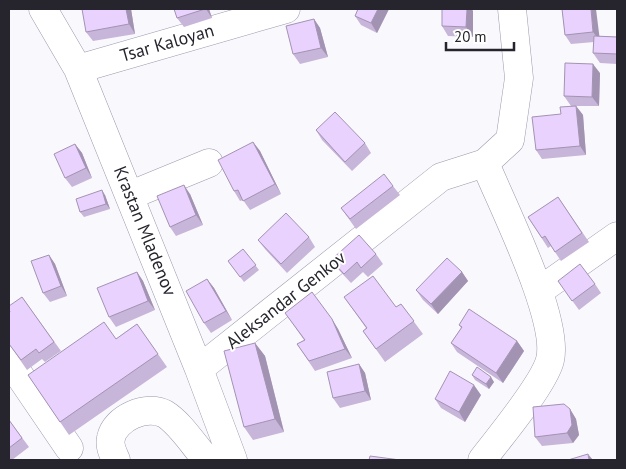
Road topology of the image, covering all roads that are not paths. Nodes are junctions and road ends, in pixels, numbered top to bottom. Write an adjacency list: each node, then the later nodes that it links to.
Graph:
1 (42, 9): 4 (street, Krastan Mladenov)
2 (286, 9): 4 (street, Tsar Kaloyan)
3 (512, 9): 6 (street, Aleksandar Genkov)
4 (78, 69): 7 (street, Krastan Mladenov)
5 (209, 163): 7 (street)
6 (485, 163): 9 (street); 11 (street, Aleksandar Genkov)
7 (131, 196): 11 (street, Krastan Mladenov)
8 (617, 236): 9 (street)
9 (539, 291): 16 (street)
10 (9, 360): 12 (street)
11 (200, 369): 15 (street, Krastan Mladenov)
12 (61, 454): 13 (street)
13 (116, 460): 14 (street)
14 (207, 460)
15 (233, 460)
16 (482, 460)

